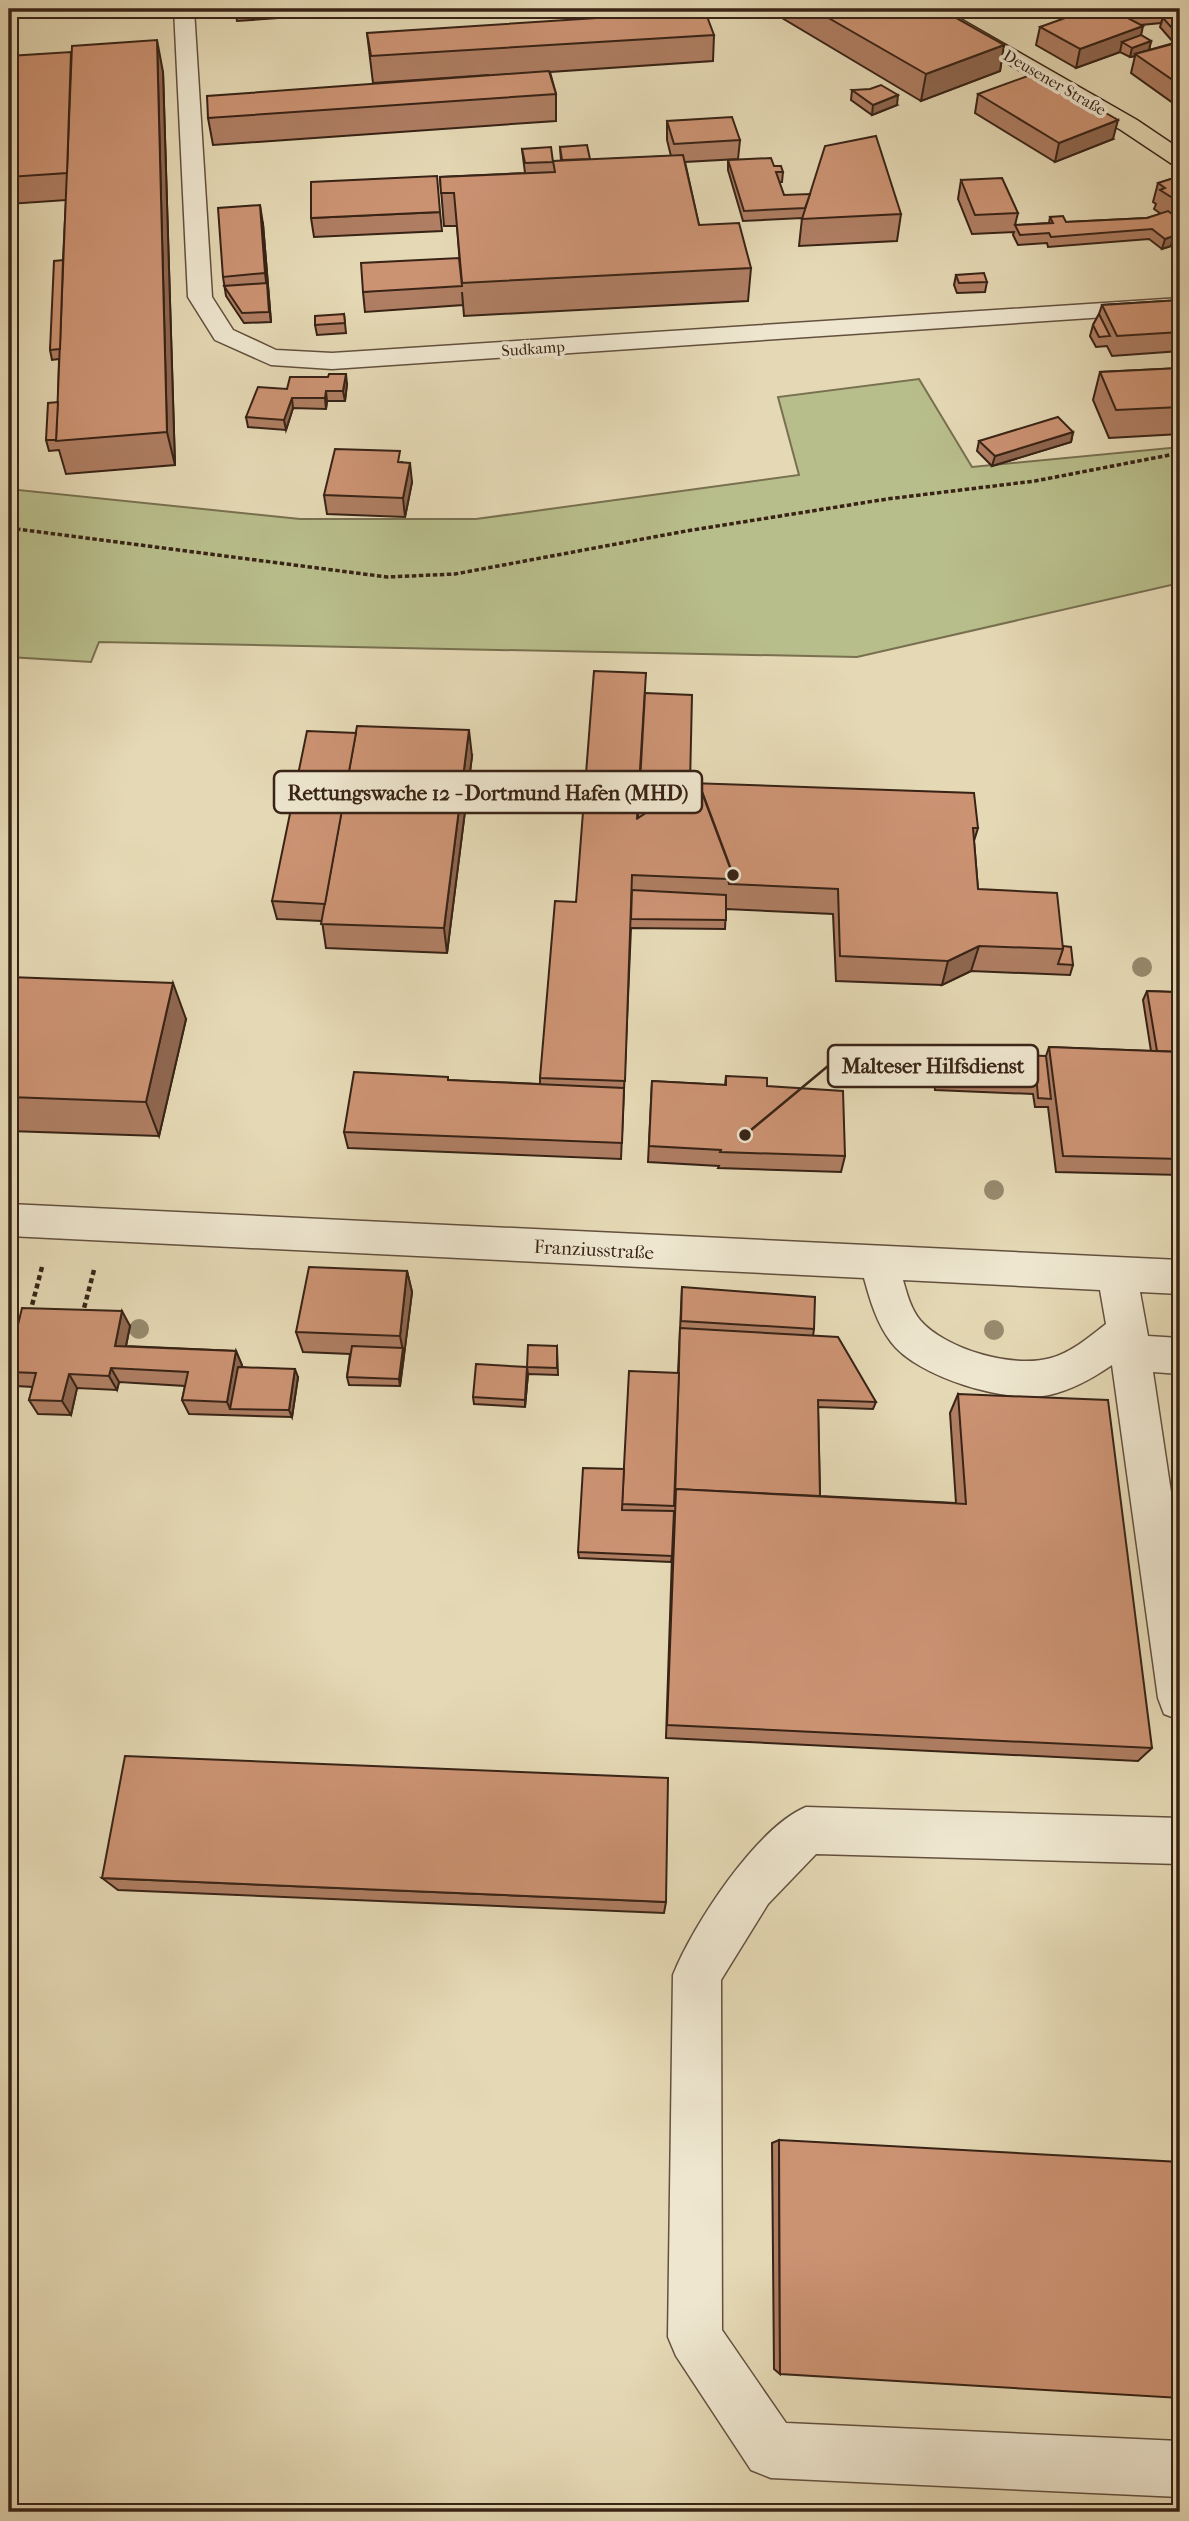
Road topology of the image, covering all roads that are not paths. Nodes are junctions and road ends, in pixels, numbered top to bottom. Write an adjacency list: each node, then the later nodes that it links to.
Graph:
1 (184, 9): 4 (street, Sudkamp)
2 (929, 9): 3 (main road, Deusener Straße)
3 (1180, 159)
4 (1180, 305)
5 (9, 1220): 6 (street, Franziusstraße)
6 (878, 1263): 7 (street, Franziusstraße); 9 (street)
7 (1117, 1274): 8 (street, Franziusstraße); 9 (street)
8 (1180, 1277)
9 (1128, 1342): 10 (street); 11 (street)
10 (1180, 1356)
11 (1180, 1698)
12 (1180, 1841): 13 (street)
13 (1180, 2469)

